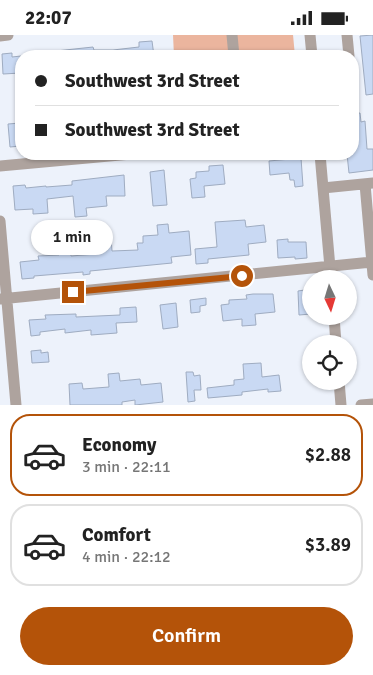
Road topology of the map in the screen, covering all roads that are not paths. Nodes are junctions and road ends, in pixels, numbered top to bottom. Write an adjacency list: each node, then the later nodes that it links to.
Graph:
1 (8, 35): 5 (street)
2 (232, 35): 6 (street)
3 (310, 35): 7 (street)
4 (347, 35): 8 (street)
5 (0, 36)
6 (233, 50)
7 (311, 50)
8 (348, 50)
9 (66, 160): 11 (street)
10 (321, 160): 13 (street)
11 (0, 166)
12 (369, 184): 13 (street); 15 (street)
13 (323, 188): 16 (street)
14 (0, 221): 20 (street)
15 (372, 262): 17 (street); 19 (street)
16 (330, 270)
17 (341, 270)
18 (302, 275): 20 (street)
19 (373, 275)
20 (3, 299): 23 (street)
21 (340, 390): 24 (street)
22 (373, 404): 25 (street)
23 (16, 405)
24 (341, 405)
25 (361, 405)

